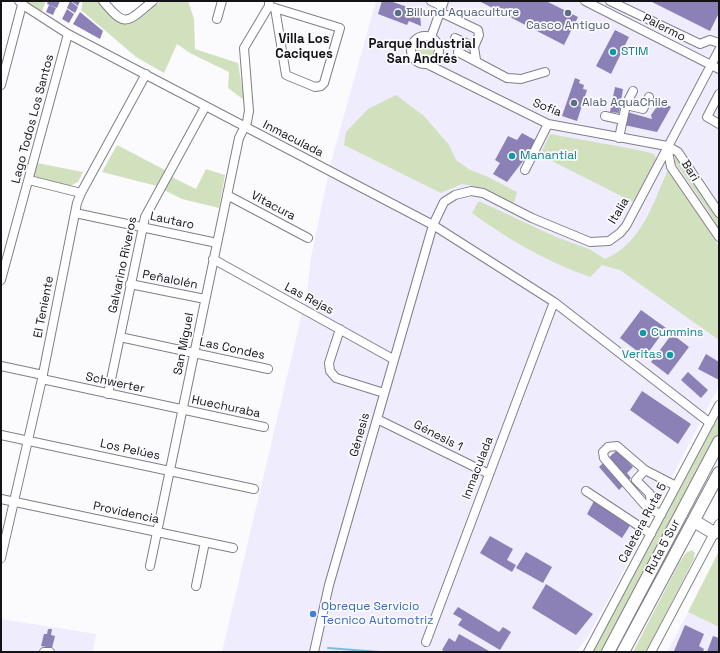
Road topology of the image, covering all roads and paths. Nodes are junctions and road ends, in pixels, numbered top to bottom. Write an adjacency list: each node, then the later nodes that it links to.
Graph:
1 (103, 1): 2 (street)
2 (153, 1)
3 (222, 1): 11 (street)
4 (430, 1): 9 (street)
5 (585, 1): 10 (street, Palermo)
6 (21, 2): 14 (street, Inmaculada); 27 (street)
7 (613, 2): 10 (street); 12 (street)
8 (271, 5): 8 (street); 37 (street, San Miguel)
9 (442, 6): 15 (street); 18 (street)
10 (610, 14): 13 (street, Palermo)
11 (217, 19)
12 (655, 22): 13 (street); 17 (street)
13 (648, 33): 23 (street, Palermo)
14 (68, 34): 26 (street, Inmaculada); 41 (street, Lago Todos Los Santos)
15 (431, 37): 22 (street); 22 (street)
16 (455, 38): 18 (street)
17 (719, 43)
18 (474, 47): 21 (street)
19 (719, 50): 23 (street, Italia)
20 (458, 52): 21 (street)
21 (476, 60): 25 (street)
22 (427, 64): 35 (street, Sofía)
23 (711, 65): 24 (street, Palermo); 39 (street, Italia)
24 (719, 69)
25 (545, 72)
26 (146, 74): 32 (street, Inmaculada); 42 (street, El Teniente)
27 (1, 85)
28 (633, 91): 31 (street)
29 (719, 94): 36 (street)
30 (649, 97): 31 (street)
31 (626, 105): 34 (street)
32 (205, 107): 37 (street, Inmaculada); 47 (street, Galvarino Riveros)
33 (605, 116): 34 (street)
34 (623, 120): 38 (street)
35 (548, 124): 38 (street, Sofía); 40 (street)
36 (719, 124)
37 (244, 127): 43 (street, San Miguel); 46 (street, Inmaculada)
38 (619, 138): 39 (street, Sofía)
39 (667, 146): 44 (street, Bari); 46 (street, Italia); 48 (street, Bari)
40 (524, 170)
41 (29, 180): 42 (street); 52 (street, Lago Todos Los Santos)
42 (81, 193): 45 (street, El Teniente)
43 (227, 195): 49 (street, Vitacura); 50 (street, San Miguel)
44 (719, 212)
45 (75, 213): 47 (street, Lautaro); 62 (street, El Teniente)
46 (433, 226): 55 (street, Inmaculada); 59 (street, Génesis)
47 (142, 227): 50 (street, Lautaro); 53 (street, Galvarino Riveros)
48 (719, 237)
49 (308, 238)
50 (216, 242): 51 (street, San Miguel)
51 (213, 259): 54 (street, San Miguel); 56 (street, Las Rejas)
52 (1, 280)
53 (130, 284): 54 (street, Peñalolén); 57 (street, Galvarino Riveros)
54 (204, 299): 58 (street, San Miguel)
55 (554, 302): 68 (street, Inmaculada); 76 (street, Inmaculada)
56 (340, 329): 59 (street, Las Rejas); 63 (street)
57 (120, 337): 58 (street, Las Condes); 64 (street, Galvarino Riveros)
58 (194, 353): 61 (street, Las Condes); 66 (street, San Miguel)
59 (393, 359): 63 (street, Génesis)
60 (1, 366): 62 (street, Schwerter)
61 (268, 368)
62 (42, 377): 64 (street, Schwerter); 71 (street, El Teniente)
63 (384, 393): 67 (street, Génesis)
64 (108, 394): 66 (street, Schwerter)
65 (719, 405): 68 (street, Caletera Ruta 5)
66 (184, 410): 69 (street, Huechuraba); 74 (street, San Miguel)
67 (377, 418): 76 (street, Génesis 1); 96 (street, Génesis)
68 (710, 423): 77 (street, Caletera Ruta 5)
69 (264, 427)
70 (1, 435): 71 (street, Los Pelúes)
71 (27, 441): 74 (street, Los Pelúes); 81 (street, El Teniente)
72 (719, 442): 98 (highway, Ruta 5 Sur)
73 (645, 470): 77 (street); 82 (street); 82 (street)
74 (171, 471): 78 (street, Los Pelúes); 86 (street, San Miguel)
75 (719, 473): 84 (highway, Ruta 5 Sur)
76 (489, 474): 93 (street, Inmaculada)
77 (676, 486): 83 (street, Caletera Ruta 5)
78 (254, 489)
79 (586, 490): 87 (street)
80 (1, 499): 81 (street, Providencia)
81 (14, 501): 86 (street, Providencia); 90 (street, El Teniente)
82 (651, 508): 83 (street)
83 (661, 515): 87 (street, Caletera Ruta 5)
84 (694, 521): 85 (highway); 99 (highway, Ruta 5 Sur)
85 (717, 529): 100 (street)
86 (158, 532): 88 (street, Providencia); 91 (street, San Miguel)
87 (651, 534): 97 (street, Caletera Ruta 5)
88 (205, 542): 89 (street, Providencia); 92 (street)
89 (233, 548)
90 (1, 558)
91 (150, 566)
92 (196, 586)
93 (426, 642)
94 (44, 652): 95 (street)
95 (50, 652)
96 (314, 652)
97 (588, 652)
98 (606, 652)
99 (623, 652)
100 (651, 652)

